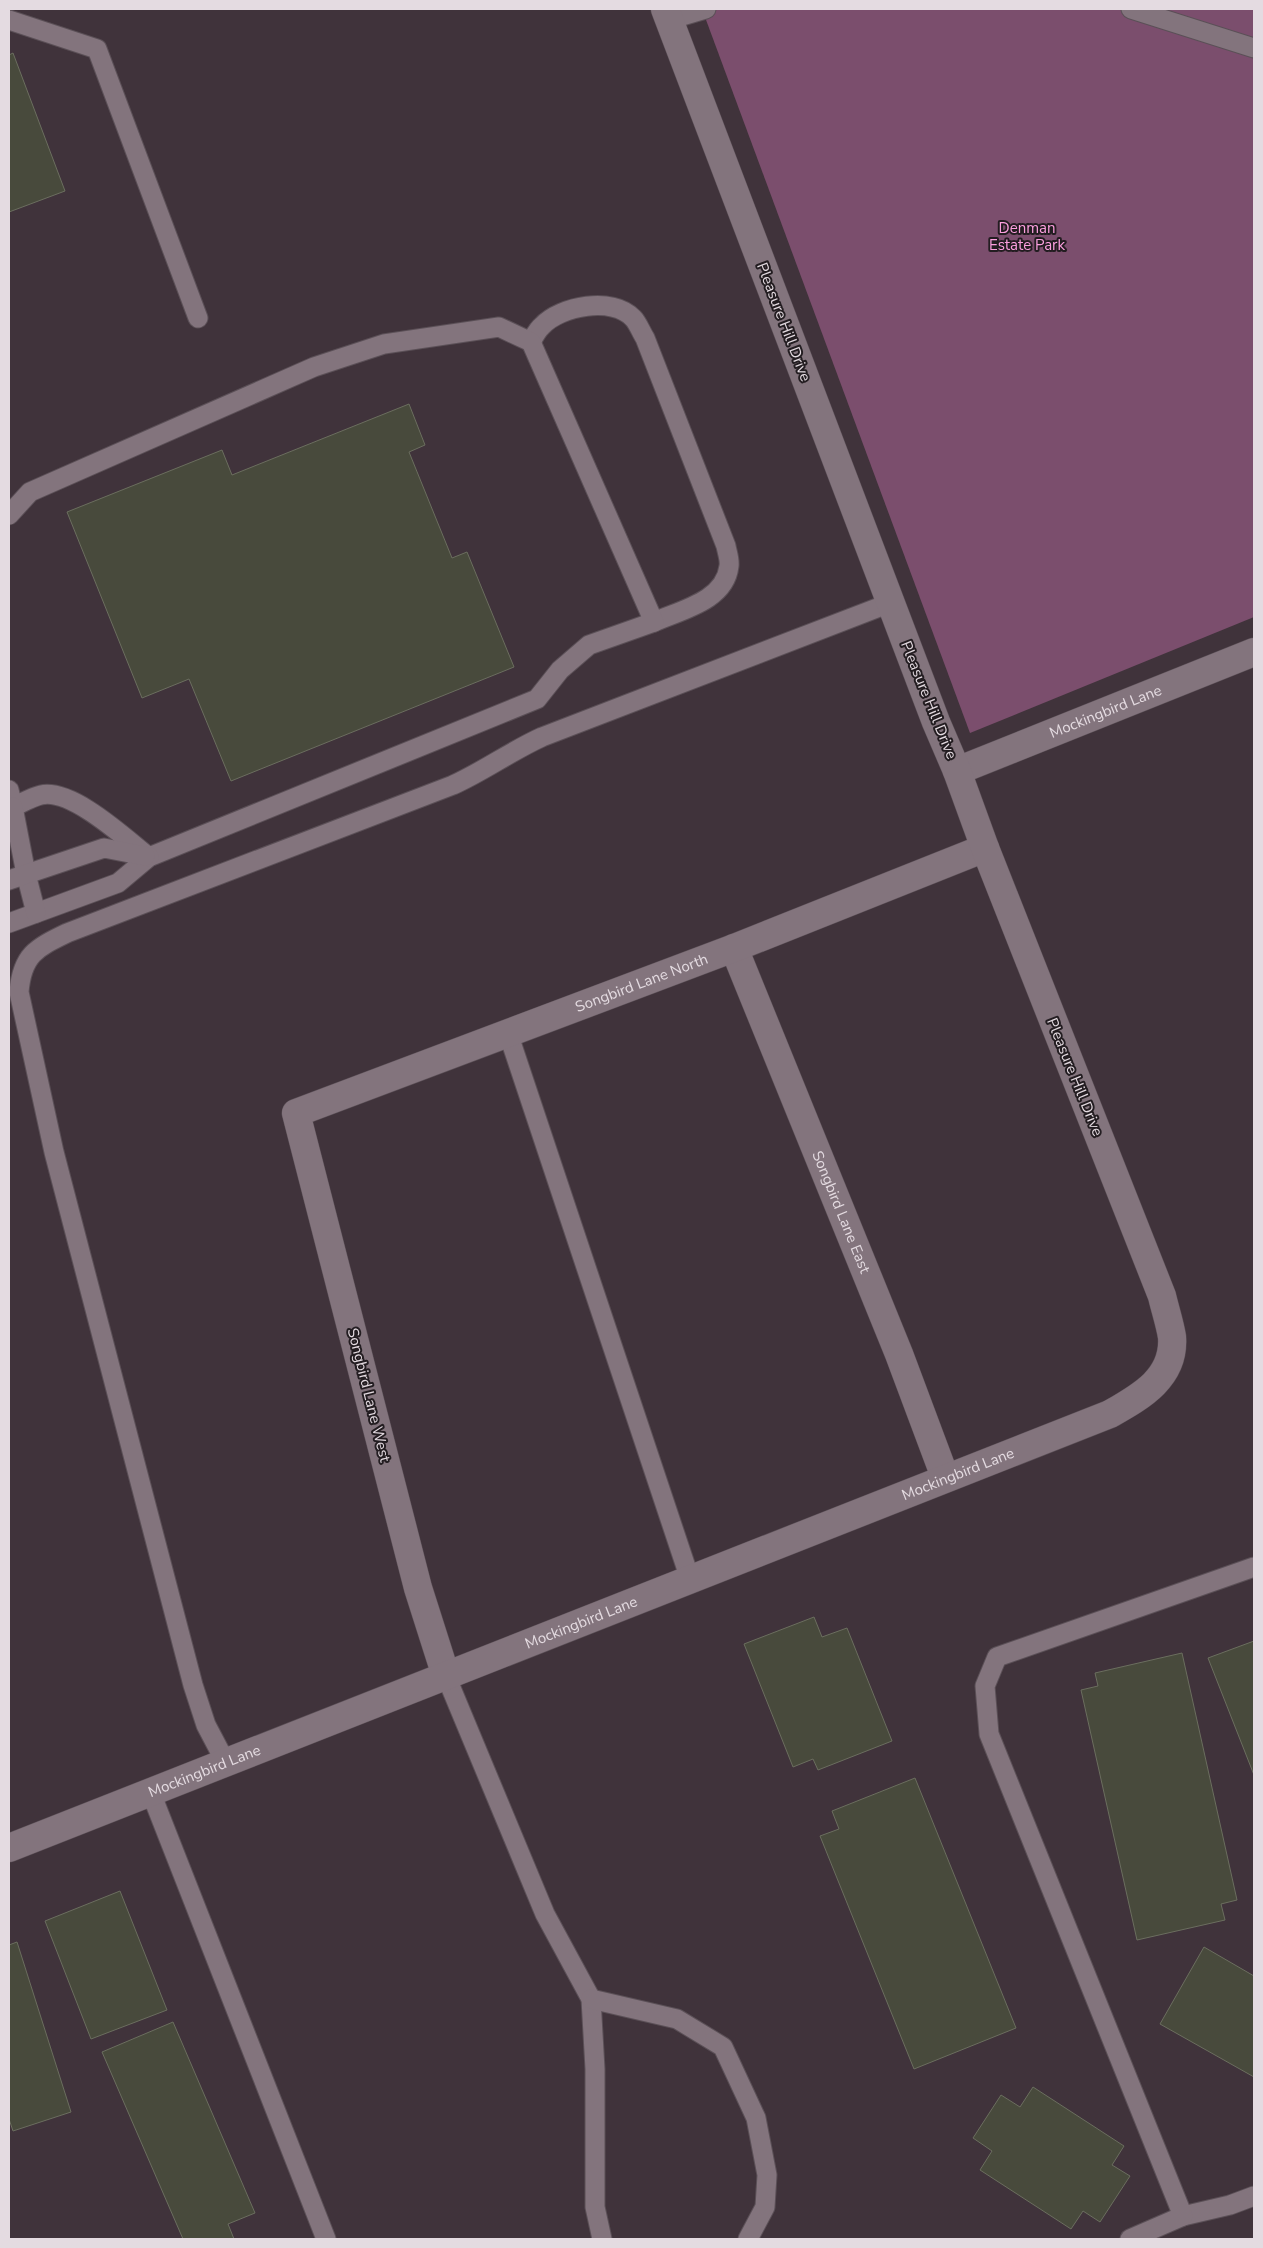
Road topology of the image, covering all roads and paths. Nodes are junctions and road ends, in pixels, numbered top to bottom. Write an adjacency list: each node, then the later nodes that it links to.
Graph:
1 (706, 9): 3 (lane)
2 (1130, 9): 5 (lane)
3 (667, 14): 9 (street, Pleasure Hill Drive)
4 (9, 20): 6 (lane)
5 (1254, 48)
6 (198, 318)
7 (531, 342): 8 (lane); 10 (lane); 10 (lane)
8 (9, 514)
9 (890, 603): 12 (street, Pleasure Hill Drive); 27 (lane)
10 (654, 622): 15 (lane)
11 (1254, 652): 12 (street, Mockingbird Lane)
12 (957, 771): 14 (street, Pleasure Hill Drive)
13 (11, 799): 15 (lane); 16 (lane)
14 (984, 848): 19 (street, Songbird Lane North); 22 (street, Pleasure Hill Drive)
15 (149, 857): 16 (lane); 17 (lane)
16 (17, 877): 17 (lane)
17 (36, 913): 18 (lane)
18 (9, 923)
19 (734, 948): 20 (street, Songbird Lane North); 23 (street, Songbird Lane East)
20 (508, 1033): 21 (street, Songbird Lane North); 25 (lane)
21 (296, 1113): 26 (street, Songbird Lane West)
22 (1150, 1388): 23 (street, Mockingbird Lane)
23 (946, 1477): 25 (street, Mockingbird Lane)
24 (1254, 1567): 32 (lane)
25 (690, 1579): 26 (street, Mockingbird Lane)
26 (446, 1676): 27 (street, Mockingbird Lane); 30 (lane)
27 (226, 1763): 28 (street, Mockingbird Lane)
28 (151, 1793): 29 (street, Mockingbird Lane); 33 (lane)
29 (9, 1848)
30 (591, 1999): 34 (lane); 35 (lane)
31 (1254, 2196): 32 (lane)
32 (1183, 2216): 36 (lane)
33 (326, 2239)
34 (602, 2239)
35 (748, 2239)
36 (1130, 2239)

